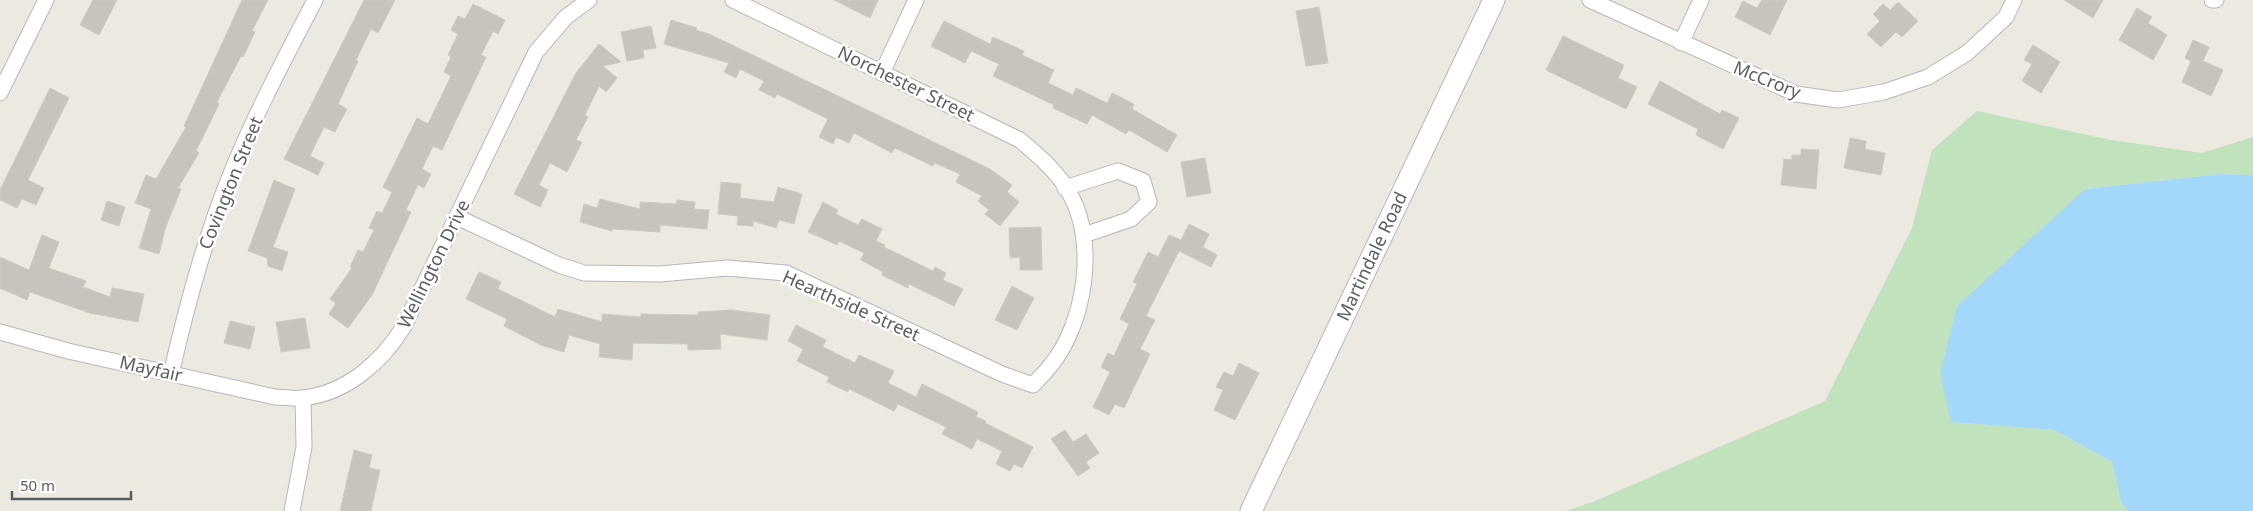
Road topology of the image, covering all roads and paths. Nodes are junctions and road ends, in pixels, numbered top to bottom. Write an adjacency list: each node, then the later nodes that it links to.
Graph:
1 (46, 0): 14 (street)
2 (315, 0): 20 (street, Covington Street)
3 (589, 0): 17 (street, Wellington Drive)
4 (733, 0): 13 (street, Norchester Street)
5 (916, 0): 13 (street)
6 (1494, 0): 23 (street, Martindale Road)
7 (1590, 0): 12 (street, McCrory)
8 (1701, 0): 12 (street)
9 (2014, 0): 12 (street, McCrory)
10 (2212, 0): 11 (street)
11 (2216, 0)
12 (1681, 43)
13 (882, 73): 15 (street, Norchester Street)
14 (0, 93)
15 (1065, 188): 16 (street, Norchester Street); 18 (street)
16 (1078, 215): 18 (street, Hearthside Street)
17 (457, 217): 18 (street, Hearthside Street); 21 (street, Wellington Drive)
18 (1084, 235)
19 (0, 332): 20 (street, Mayfair)
20 (171, 374): 21 (street, Mayfair)
21 (303, 398): 22 (street)
22 (292, 511)
23 (1251, 511)

